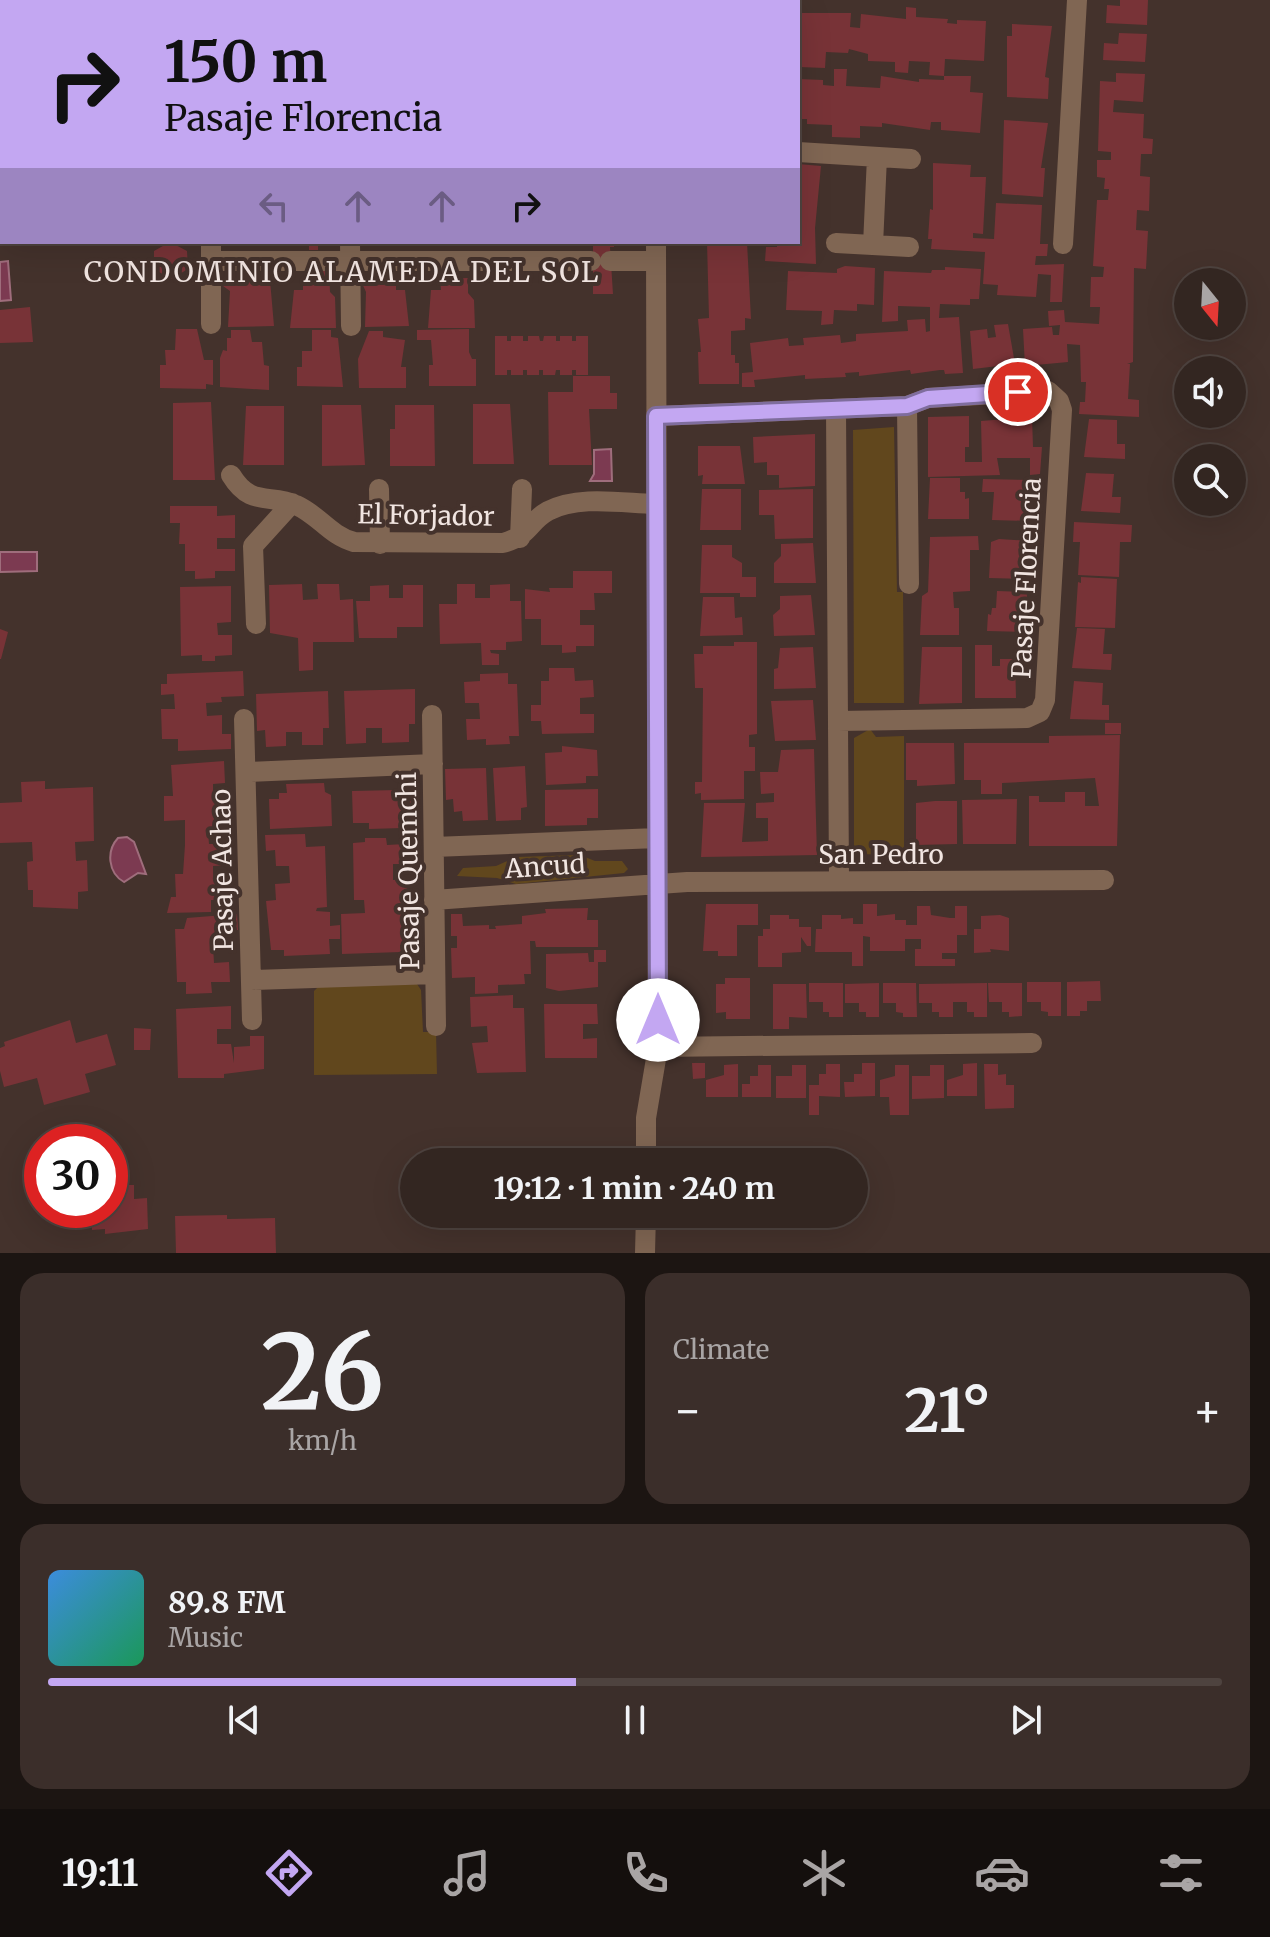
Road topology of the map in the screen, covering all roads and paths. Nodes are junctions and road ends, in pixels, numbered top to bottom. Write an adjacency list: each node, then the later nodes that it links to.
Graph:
1 (1077, 0): 6 (street)
2 (800, 152): 3 (street)
3 (877, 157): 4 (street); 7 (street)
4 (911, 159)
5 (836, 243): 7 (street)
6 (1063, 244)
7 (873, 245): 8 (street)
8 (909, 247)
9 (211, 252): 10 (street); 12 (street)
10 (350, 252): 11 (street); 13 (street)
11 (656, 252): 16 (street)
12 (211, 324)
13 (351, 326)
14 (907, 406): 15 (street, Pasaje Florencia); 24 (street); 28 (street, Pasaje Florencia)
15 (836, 409): 16 (street, Pasaje Florencia); 28 (street)
16 (656, 416): 21 (street)
17 (231, 475): 20 (street)
18 (379, 489): 23 (street)
19 (522, 489): 22 (street)
20 (292, 503): 23 (street, El Forjador); 25 (street)
21 (654, 504): 22 (street, El Forjador); 31 (street)
22 (520, 538): 23 (street, El Forjador)
23 (380, 544)
24 (909, 584)
25 (256, 624)
26 (432, 715): 29 (street, Pasaje Quemchi)
27 (244, 719): 30 (street, Pasaje Achao)
28 (838, 721): 33 (street)
29 (433, 764): 30 (street); 32 (street, Pasaje Quemchi)
30 (246, 772): 38 (street, Pasaje Achao)
31 (657, 838): 32 (street, Ancud); 35 (street)
32 (434, 847): 36 (street, Pasaje Quemchi)
33 (839, 880): 34 (street, San Pedro); 35 (street, San Pedro)
34 (1104, 880)
35 (659, 885): 36 (street, Ancud); 42 (street)
36 (434, 900): 37 (street, Pasaje Quemchi)
37 (435, 974): 38 (street); 40 (street, Pasaje Quemchi)
38 (251, 980): 39 (street, Pasaje Achao)
39 (252, 1020)
40 (436, 1026)
41 (1032, 1043): 42 (street)
42 (658, 1047): 43 (street)
43 (646, 1148)
44 (646, 1228): 45 (street)
45 (645, 1253)

